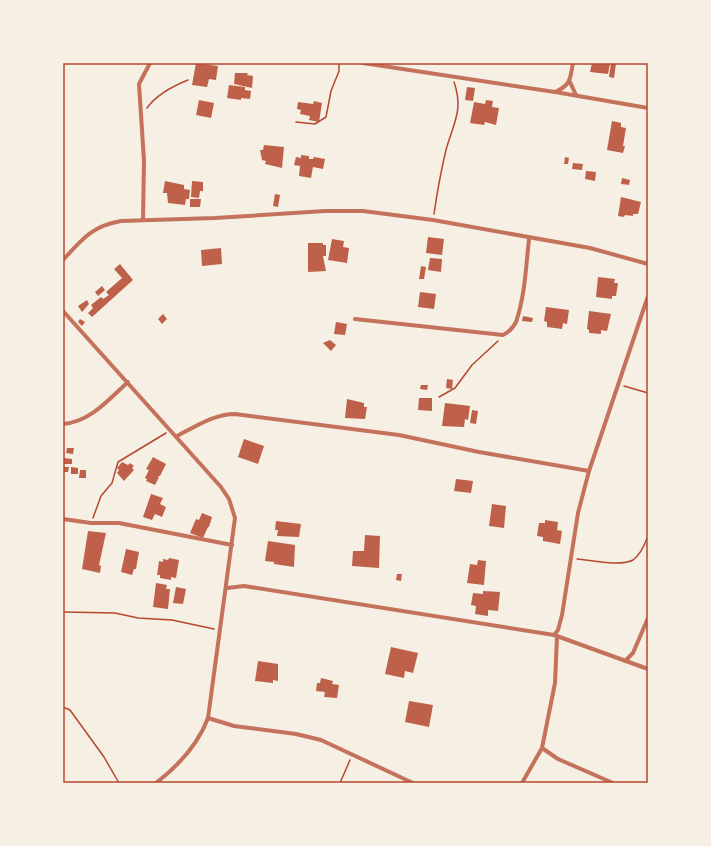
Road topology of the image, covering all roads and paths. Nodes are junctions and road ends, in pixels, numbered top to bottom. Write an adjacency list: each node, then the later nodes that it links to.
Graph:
1 (150, 63): 11 (street)
2 (339, 63): 12 (path)
3 (364, 63): 5 (street)
4 (573, 63): 7 (street)
5 (452, 76): 8 (street); 14 (path)
6 (188, 80): 11 (path)
7 (570, 82): 8 (street); 9 (street)
8 (555, 92): 9 (street)
9 (576, 95): 10 (street)
10 (647, 107)
11 (142, 116): 13 (street)
12 (296, 122)
13 (143, 220): 14 (street); 16 (street)
14 (433, 220): 15 (street)
15 (529, 239): 17 (street); 21 (street)
16 (63, 260)
17 (648, 264)
18 (648, 296): 23 (street)
19 (63, 311): 22 (street)
20 (355, 319): 21 (street)
21 (503, 335): 25 (path)
22 (128, 382): 26 (street); 27 (street)
23 (619, 384): 24 (path); 29 (street)
24 (648, 393)
25 (439, 397)
26 (63, 424)
27 (171, 430): 28 (street); 31 (path)
28 (177, 436): 29 (street); 33 (street)
29 (589, 472): 34 (street)
30 (63, 519): 31 (street)
31 (91, 523): 33 (street)
32 (648, 536): 34 (path)
33 (232, 546): 35 (street)
34 (571, 559): 39 (street)
35 (227, 588): 38 (street); 39 (street)
36 (63, 612): 38 (path)
37 (648, 618): 40 (street)
38 (221, 630): 43 (street)
39 (556, 636): 40 (street); 44 (street)
40 (625, 661): 41 (street)
41 (648, 669)
42 (63, 707): 46 (path)
43 (208, 718): 45 (street); 47 (street)
44 (542, 748): 50 (street); 51 (street)
45 (352, 755): 48 (path); 49 (street)
46 (119, 783)
47 (156, 783)
48 (340, 783)
49 (412, 783)
50 (522, 783)
51 (613, 783)

